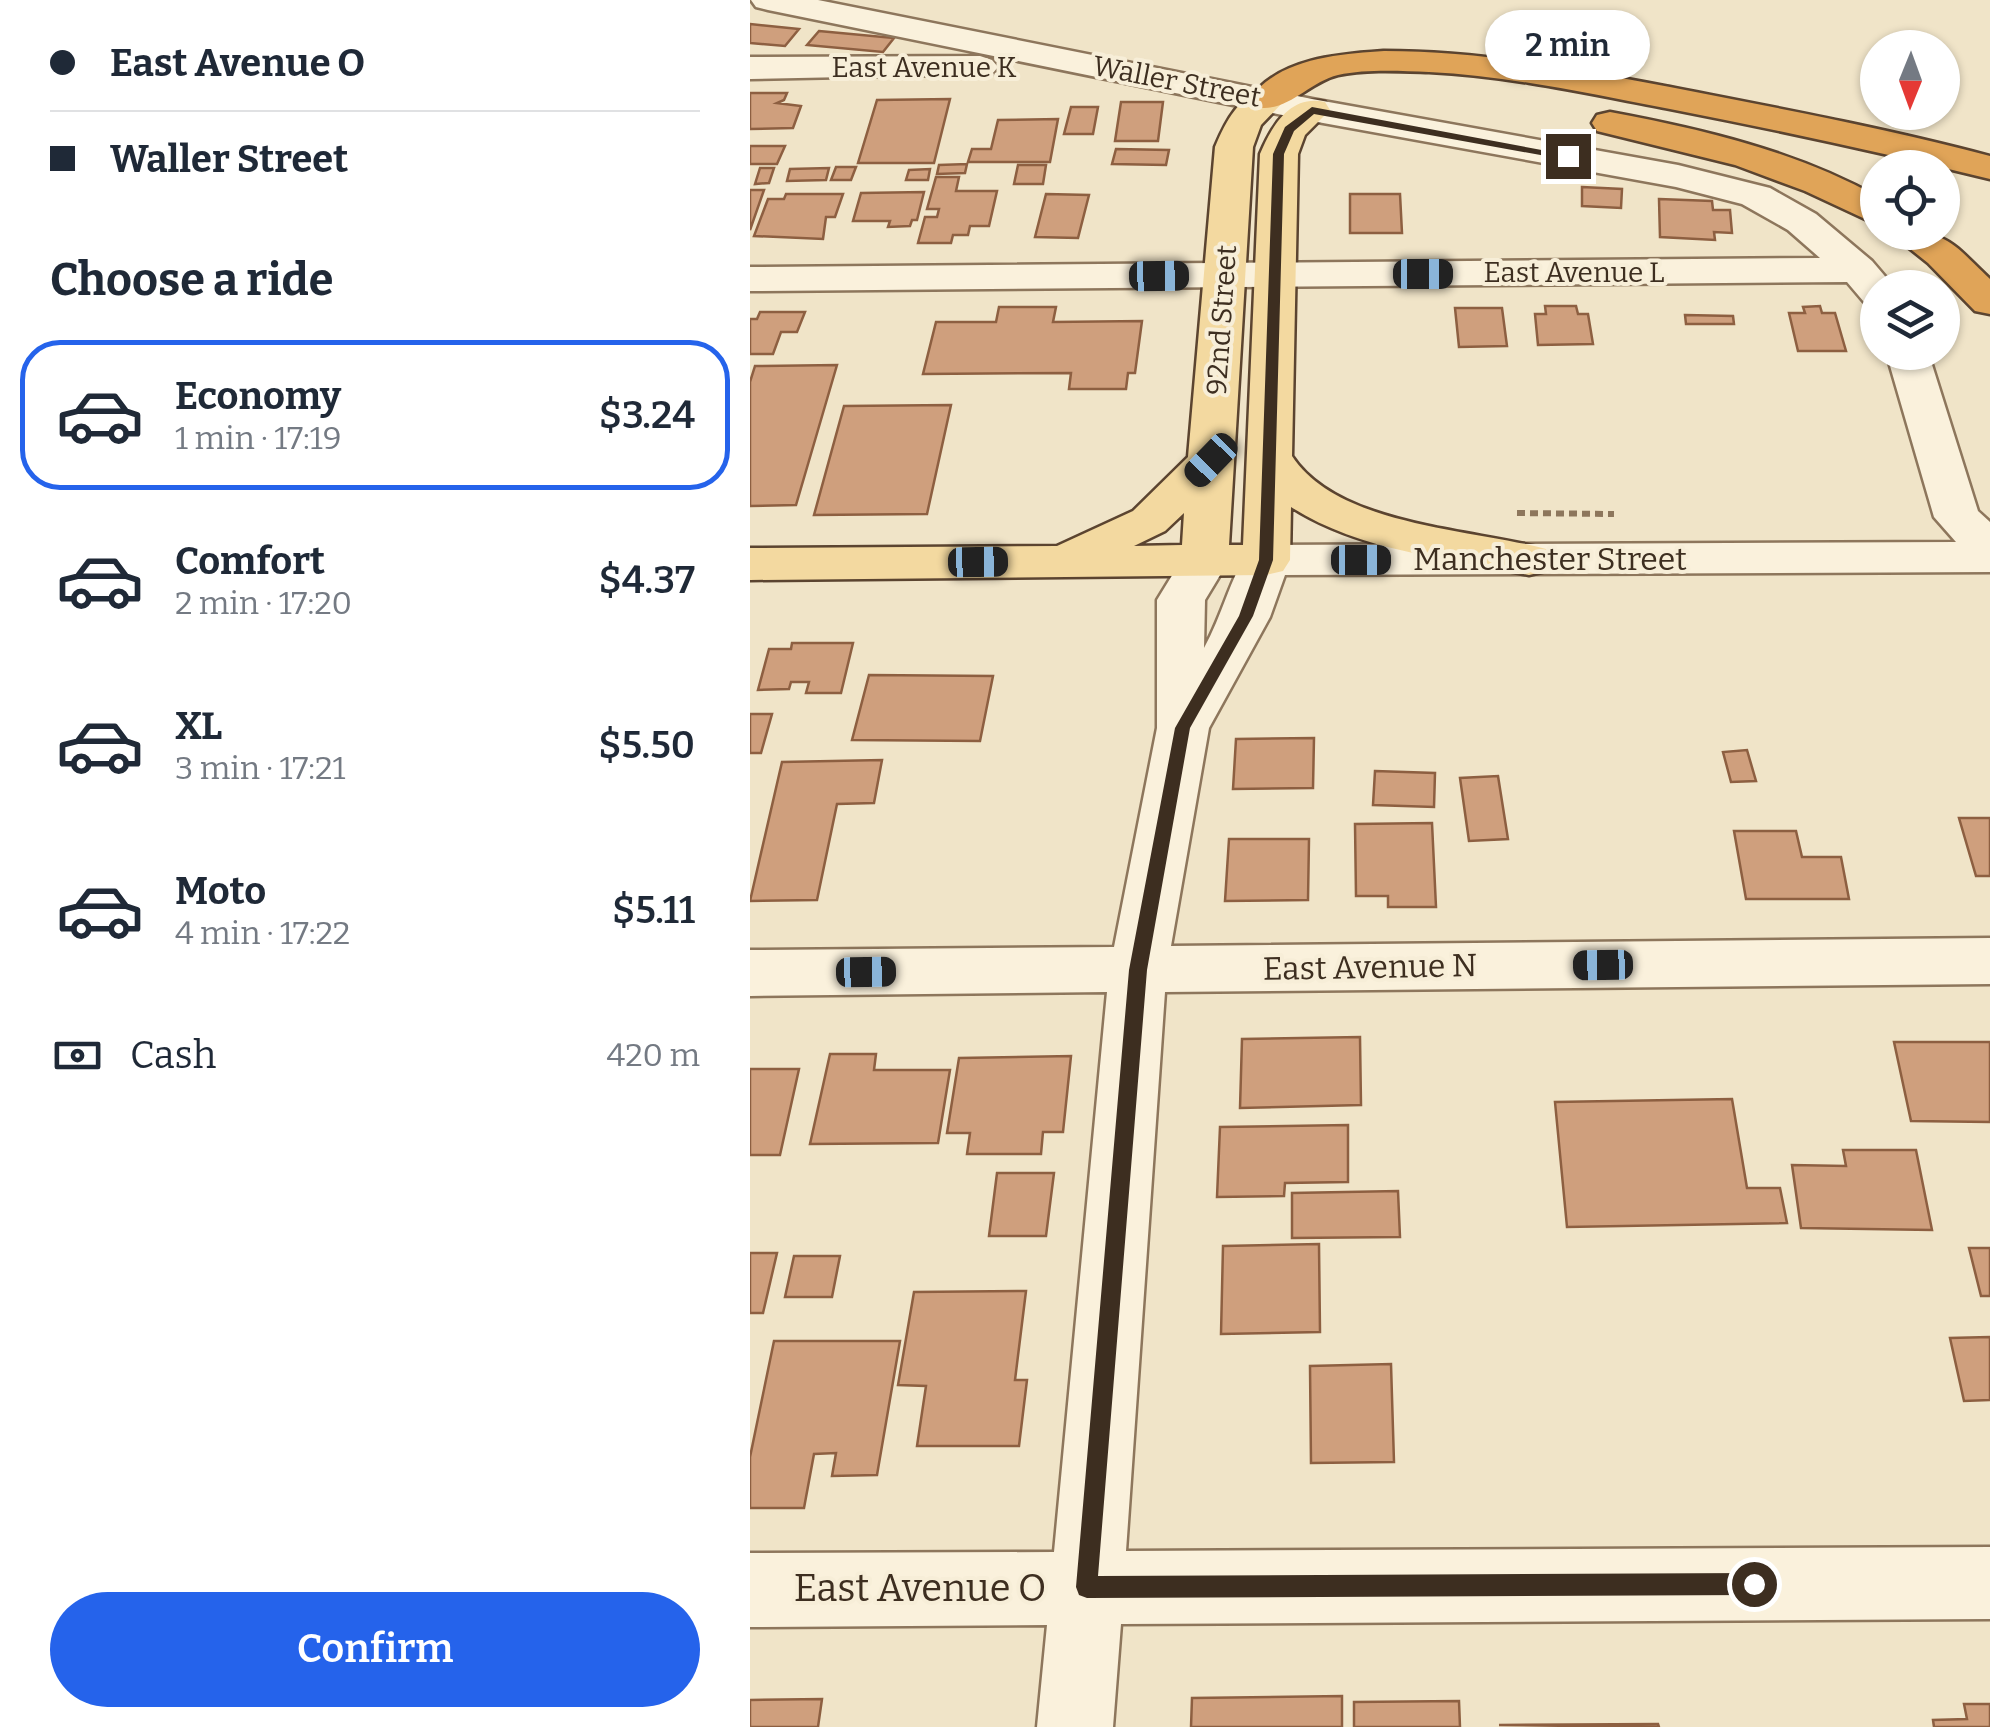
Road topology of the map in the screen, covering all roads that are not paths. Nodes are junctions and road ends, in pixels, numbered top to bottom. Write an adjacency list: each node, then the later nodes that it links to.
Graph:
1 (768, 0): 2 (street, Waller Street)
2 (1098, 66): 3 (street, East Avenue K); 4 (street, Waller Street)
3 (750, 68)
4 (1268, 99): 6 (street, Waller Street); 8 (highway); 13 (main road, 92nd Street)
5 (1496, 102): 6 (highway)
6 (1312, 110): 11 (main road, 92nd Street); 12 (street, Waller Street)
7 (1570, 116): 9 (highway)
8 (1990, 168)
9 (1860, 202)
10 (1935, 250): 16 (highway)
11 (1275, 275): 13 (street, East Avenue L); 15 (street, East Avenue L); 18 (main road, 92nd Street)
12 (1860, 275)
13 (1222, 276): 14 (street, East Avenue L); 19 (main road, 92nd Street)
14 (750, 280)
15 (1860, 282)
16 (1990, 302)
17 (1912, 370): 20 (street)
18 (1269, 456): 22 (main road, 92nd Street); 23 (main road)
19 (1211, 460): 24 (main road); 25 (main road, 92nd Street)
20 (1990, 548)
21 (1990, 557): 23 (street, Manchester Street)
22 (1266, 560): 23 (street, Manchester Street); 25 (main road, Manchester Street); 27 (street, 92nd Street)
23 (1530, 560)
24 (1054, 562): 25 (main road, Manchester Street); 26 (main road, Manchester Street)
25 (1204, 562): 27 (street, 92nd Street)
26 (750, 564)
27 (1183, 728): 29 (street, 92nd Street)
28 (1990, 961): 29 (street, East Avenue N)
29 (1138, 970): 30 (street, East Avenue N); 32 (street, 92nd Street)
30 (750, 973)
31 (1990, 1583): 32 (street, East Avenue O)
32 (1087, 1587): 33 (street, East Avenue O); 34 (street, 92nd Street)
33 (750, 1590)
34 (1075, 1727)

